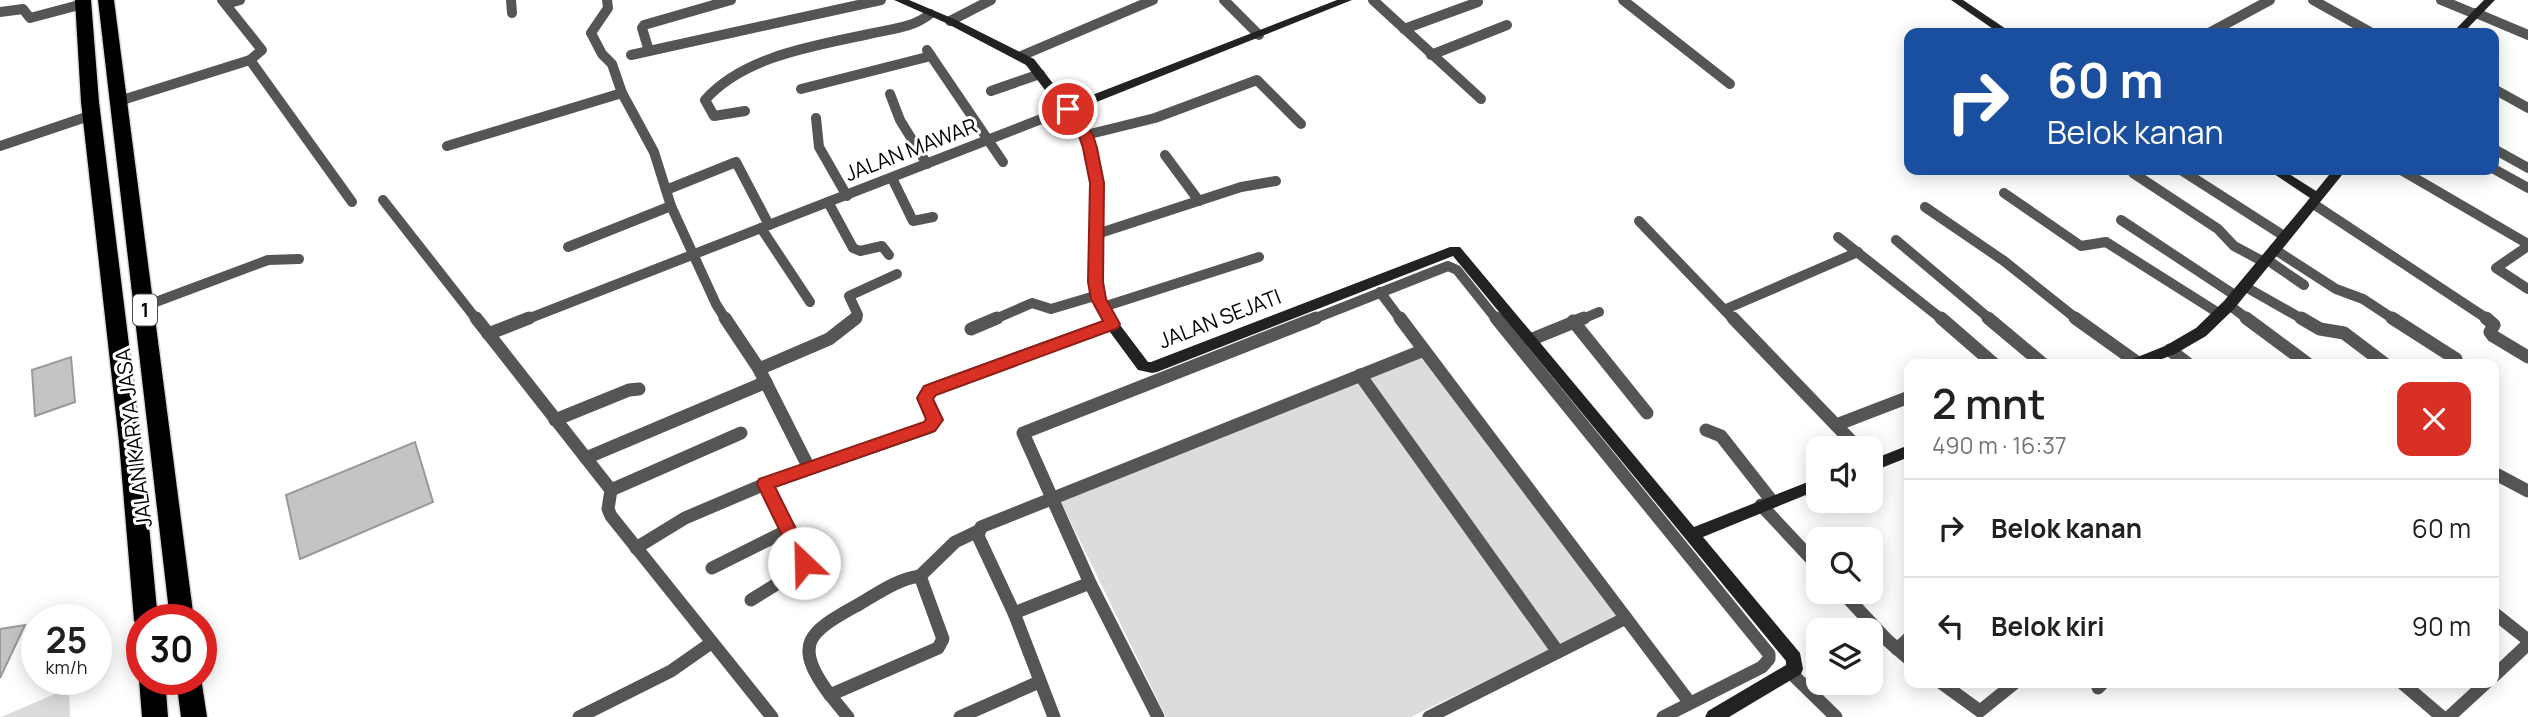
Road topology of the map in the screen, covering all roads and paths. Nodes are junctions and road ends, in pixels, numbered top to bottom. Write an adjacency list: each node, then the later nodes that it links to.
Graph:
1 (106, 0): 50 (highway, JALAN KARYA JASA / 1)
2 (240, 0): 20 (street)
3 (511, 0): 24 (street)
4 (607, 0): 47 (street)
5 (731, 0): 36 (street)
6 (881, 0): 36 (street)
7 (921, 0): 21 (street)
8 (991, 0): 27 (street)
9 (1153, 0): 40 (street)
10 (1347, 0): 34 (street, JALAN MAWAR)
11 (1373, 0): 33 (street)
12 (1623, 0): 43 (street)
13 (1956, 0): 29 (street)
14 (2270, 0): 30 (street)
15 (2313, 0): 31 (street)
16 (2441, 0): 26 (street)
17 (2490, 0): 26 (street)
18 (1229, 1): 34 (street)
19 (83, 2): 23 (street); 54 (highway, JALAN KARYA JASA / 1)
20 (224, 2): 41 (street)
21 (904, 2): 25 (street, JALAN SEJATI)
22 (1478, 2): 33 (street)
23 (0, 12)
24 (512, 13)
25 (930, 13): 27 (street, JALAN SEJATI); 53 (street)
26 (2476, 14): 32 (street); 35 (street)
27 (950, 22): 40 (street, JALAN SEJATI)
28 (1507, 25): 39 (street)
29 (1998, 28)
30 (2217, 28)
31 (2363, 28)
32 (2462, 28)
33 (1404, 29): 39 (street)
34 (1259, 35): 52 (street, JALAN MAWAR)
35 (2528, 36)
36 (649, 51): 38 (street)
37 (929, 53): 44 (street); 58 (street)
38 (631, 55)
39 (1431, 55): 49 (street)
40 (1021, 56): 42 (street, JALAN SEJATI)
41 (250, 60): 50 (street); 81 (street)
42 (1040, 74): 45 (street); 52 (street, JALAN SEJATI)
43 (1730, 84)
44 (801, 89)
45 (991, 91)
46 (2499, 92): 51 (street)
47 (622, 93): 60 (street); 75 (street)
48 (890, 94): 64 (street)
49 (1481, 100)
50 (119, 101): 108 (highway, JALAN KARYA JASA / 1)
51 (2528, 108)
52 (1068, 109): 57 (street, JALAN SEJATI); 58 (street, JALAN MAWAR)
53 (745, 111)
54 (92, 115): 59 (street); 139 (highway, JALAN KARYA JASA / 1)
55 (816, 118): 77 (street)
56 (1301, 124): 57 (street)
57 (1086, 135): 89 (street, JALAN SEJATI)
58 (987, 141): 63 (street); 64 (street, JALAN MAWAR)
59 (0, 146)
60 (447, 146)
61 (2499, 152): 65 (street)
62 (1165, 155): 80 (street)
63 (1003, 162)
64 (927, 164): 72 (street, JALAN MAWAR)
65 (2528, 168)
66 (2499, 172): 74 (street)
67 (2136, 175): 99 (street)
68 (2189, 175): 90 (street)
69 (2281, 175): 79 (street)
70 (2336, 175): 79 (street)
71 (2409, 175): 93 (street)
72 (892, 178): 77 (street, JALAN MAWAR); 85 (street)
73 (1276, 181): 80 (street)
74 (2528, 188)
75 (666, 190): 83 (street); 88 (street)
76 (2004, 193): 105 (street)
77 (846, 196): 82 (street, JALAN MAWAR)
78 (383, 200): 114 (street)
79 (2314, 200): 90 (street); 118 (street)
80 (1199, 201): 89 (street)
81 (352, 202)
82 (828, 202): 88 (street, JALAN MAWAR); 97 (street)
83 (671, 206): 94 (street); 96 (street)
84 (1924, 207): 121 (street)
85 (933, 217)
86 (1639, 220): 109 (street)
87 (2121, 220): 105 (street)
88 (765, 227): 96 (street, JALAN MAWAR); 107 (street)
89 (1097, 234): 106 (street, JALAN SEJATI)
90 (2284, 236): 99 (street)
91 (1838, 237): 95 (street)
92 (1896, 240): 120 (street)
93 (2528, 245): 103 (street)
94 (568, 247)
95 (1858, 252): 109 (street); 119 (street)
96 (691, 254): 114 (street, JALAN MAWAR); 127 (street)
97 (889, 255)
98 (1259, 257): 106 (street)
99 (2268, 257): 102 (street); 105 (street); 126 (street)
100 (299, 259): 108 (street)
101 (897, 274): 127 (street)
102 (2304, 285)
103 (2528, 289)
104 (1380, 292): 116 (street); 149 (street); 182 (street)
105 (2232, 300): 117 (street); 124 (street); 125 (street)
106 (1101, 301): 112 (street, JALAN SEJATI); 113 (street)
107 (810, 302)
108 (145, 306): 136 (highway, JALAN KARYA JASA / 1)
109 (1726, 309): 134 (street)
110 (1599, 312): 111 (street)
111 (1573, 321): 115 (street); 132 (street)
112 (1112, 324): 115 (street, JALAN SEJATI); 143 (street)
113 (971, 329)
114 (488, 334): 133 (street)
115 (1530, 340): 153 (street)
116 (1423, 350): 128 (street); 165 (street)
117 (2170, 350): 122 (street); 123 (street)
118 (2528, 357)
119 (1988, 359)
120 (2037, 359)
121 (2139, 359)
122 (2150, 359)
123 (2182, 359)
124 (2302, 359)
125 (2378, 359)
126 (2456, 359)
127 (759, 369): 129 (street)
128 (1360, 375): 149 (street); 170 (street)
129 (766, 382): 141 (street); 143 (street)
130 (639, 389): 133 (street)
131 (1904, 399): 134 (street)
132 (1647, 413)
133 (555, 420): 141 (street)
134 (1836, 425): 138 (street)
135 (1706, 430): 150 (street)
136 (158, 431): 139 (highway); 161 (highway, JALAN KARYA JASA / 1)
137 (741, 433): 147 (street)
138 (1847, 436)
139 (131, 442): 160 (highway, JALAN KARYA JASA / 1)
140 (1904, 453): 142 (street)
141 (586, 458): 147 (street)
142 (1883, 460)
143 (809, 468): 145 (street)
144 (2499, 476): 148 (street)
145 (765, 484): 151 (street); 154 (street)
146 (1806, 488): 150 (street)
147 (611, 490): 154 (street)
148 (2528, 491)
149 (1051, 499): 152 (street); 158 (street)
150 (1767, 503): 153 (street); 155 (street)
151 (790, 529): 156 (street); 159 (street)
152 (978, 531): 157 (street); 163 (street)
153 (1690, 535): 173 (street)
154 (636, 548): 167 (street)
155 (1806, 551)
156 (712, 568)
157 (920, 576): 181 (street); 181 (street)
158 (1090, 583): 163 (street); 191 (street)
159 (751, 600)
160 (145, 604)
161 (180, 604)
162 (1854, 604): 169 (street)
163 (1014, 613): 174 (street)
164 (2499, 617): 166 (street)
165 (1626, 618): 170 (street); 182 (street)
166 (2528, 642): 172 (street)
167 (711, 643): 186 (street); 187 (street)
168 (1904, 643): 169 (street)
169 (1897, 649): 171 (street)
170 (1558, 652): 192 (street)
171 (1904, 655)
172 (2499, 671)
173 (1790, 672): 194 (street); 195 (street)
174 (1039, 682): 183 (street); 190 (street)
175 (1948, 688): 176 (street)
176 (2009, 688)
177 (2408, 688): 196 (street)
178 (2480, 688): 197 (street)
179 (153, 695): 184 (highway)
180 (191, 695): 185 (highway)
181 (830, 695): 188 (street)
182 (1690, 703): 193 (street)
183 (979, 713): 189 (street)
184 (155, 717)
185 (194, 717)
186 (579, 717)
187 (772, 717)
188 (848, 717)
189 (960, 717)
190 (1054, 717)
191 (1157, 717)
192 (1429, 717)
193 (1663, 717)
194 (1715, 717)
195 (1836, 717)
196 (2442, 717)
197 (2449, 717)

